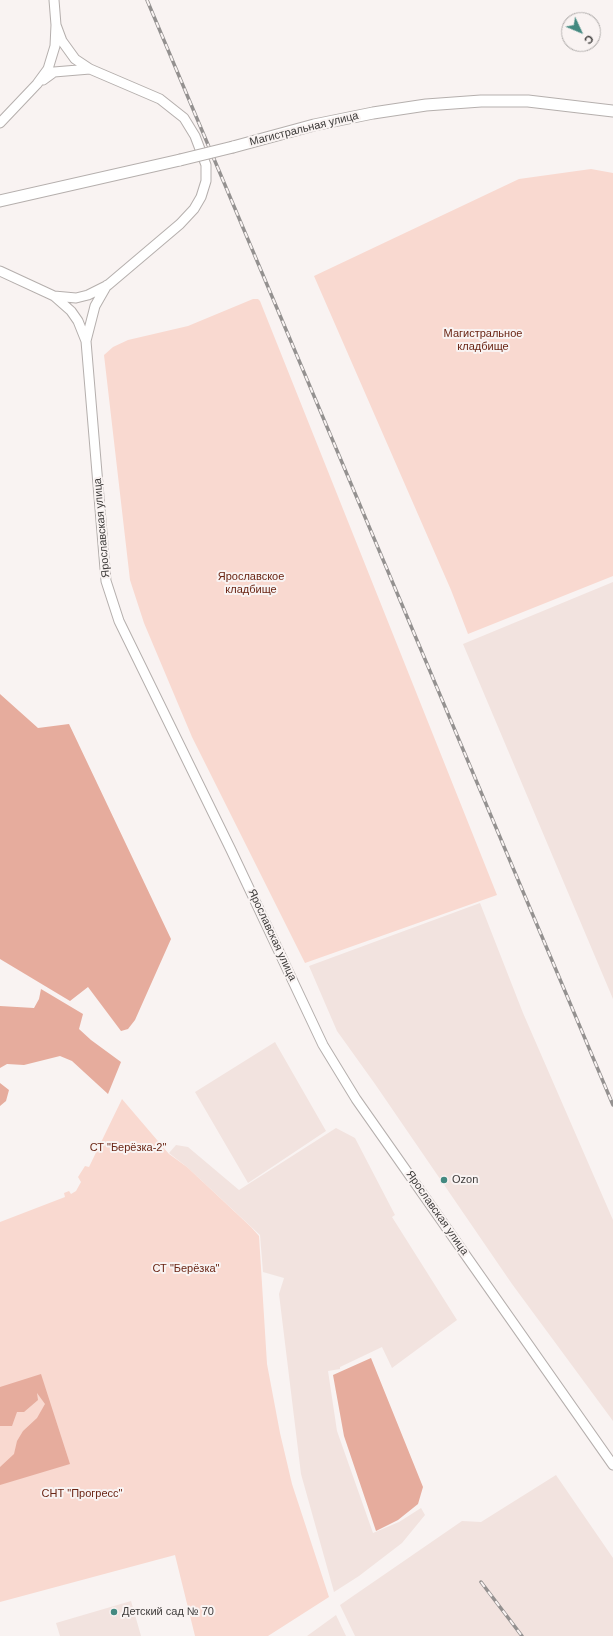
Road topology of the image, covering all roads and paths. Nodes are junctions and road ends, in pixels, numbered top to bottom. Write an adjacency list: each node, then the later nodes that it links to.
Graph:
1 (54, 0): 2 (main road)
2 (56, 25): 3 (main road); 4 (main road)
3 (90, 69): 4 (main road); 9 (main road)
4 (37, 84): 6 (main road)
5 (613, 111): 7 (highway, Магистральная улица, bridge)
6 (0, 123)
7 (0, 201)
8 (0, 271): 10 (main road)
9 (108, 285): 10 (main road); 11 (main road)
10 (54, 296): 11 (main road)
11 (86, 342): 12 (main road, Ярославская улица)
12 (613, 1465)

